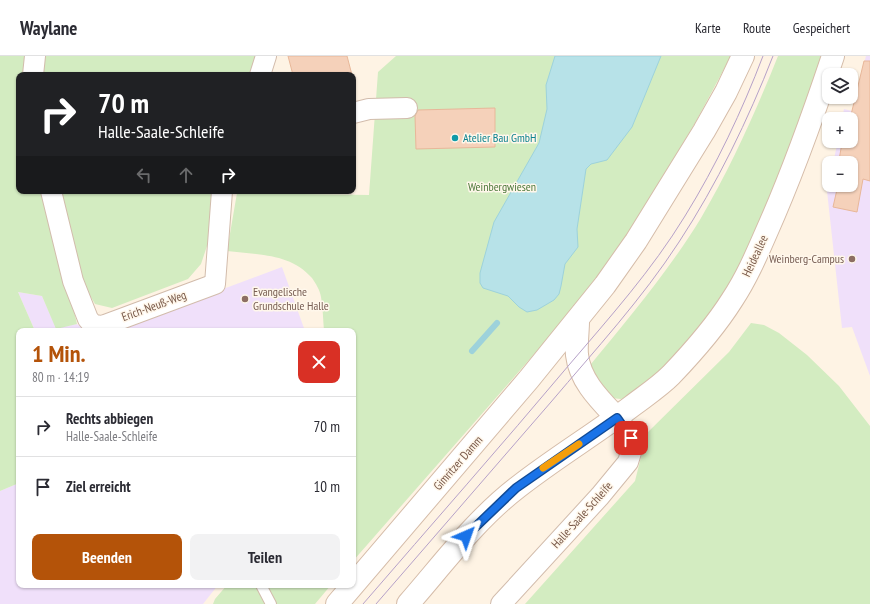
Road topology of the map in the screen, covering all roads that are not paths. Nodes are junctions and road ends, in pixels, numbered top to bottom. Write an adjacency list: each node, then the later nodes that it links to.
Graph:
1 (35, 56): 5 (street)
2 (266, 56): 6 (street)
3 (743, 56): 11 (main road)
4 (833, 56): 12 (main road, Heideallee)
5 (33, 72)
6 (261, 72)
7 (407, 108): 8 (street)
8 (356, 112)
9 (52, 194): 10 (street, Erich-Neuß-Weg)
10 (222, 194)
11 (578, 320): 12 (main road); 13 (main road, Gimritzer Damm)
12 (617, 418): 18 (main road); 19 (street, Halle-Saale-Schleife)
13 (356, 582)
14 (263, 588): 16 (lane)
15 (351, 588): 17 (main road, Gimritzer Damm)
16 (271, 604)
17 (337, 604)
18 (408, 604)
19 (501, 604)

